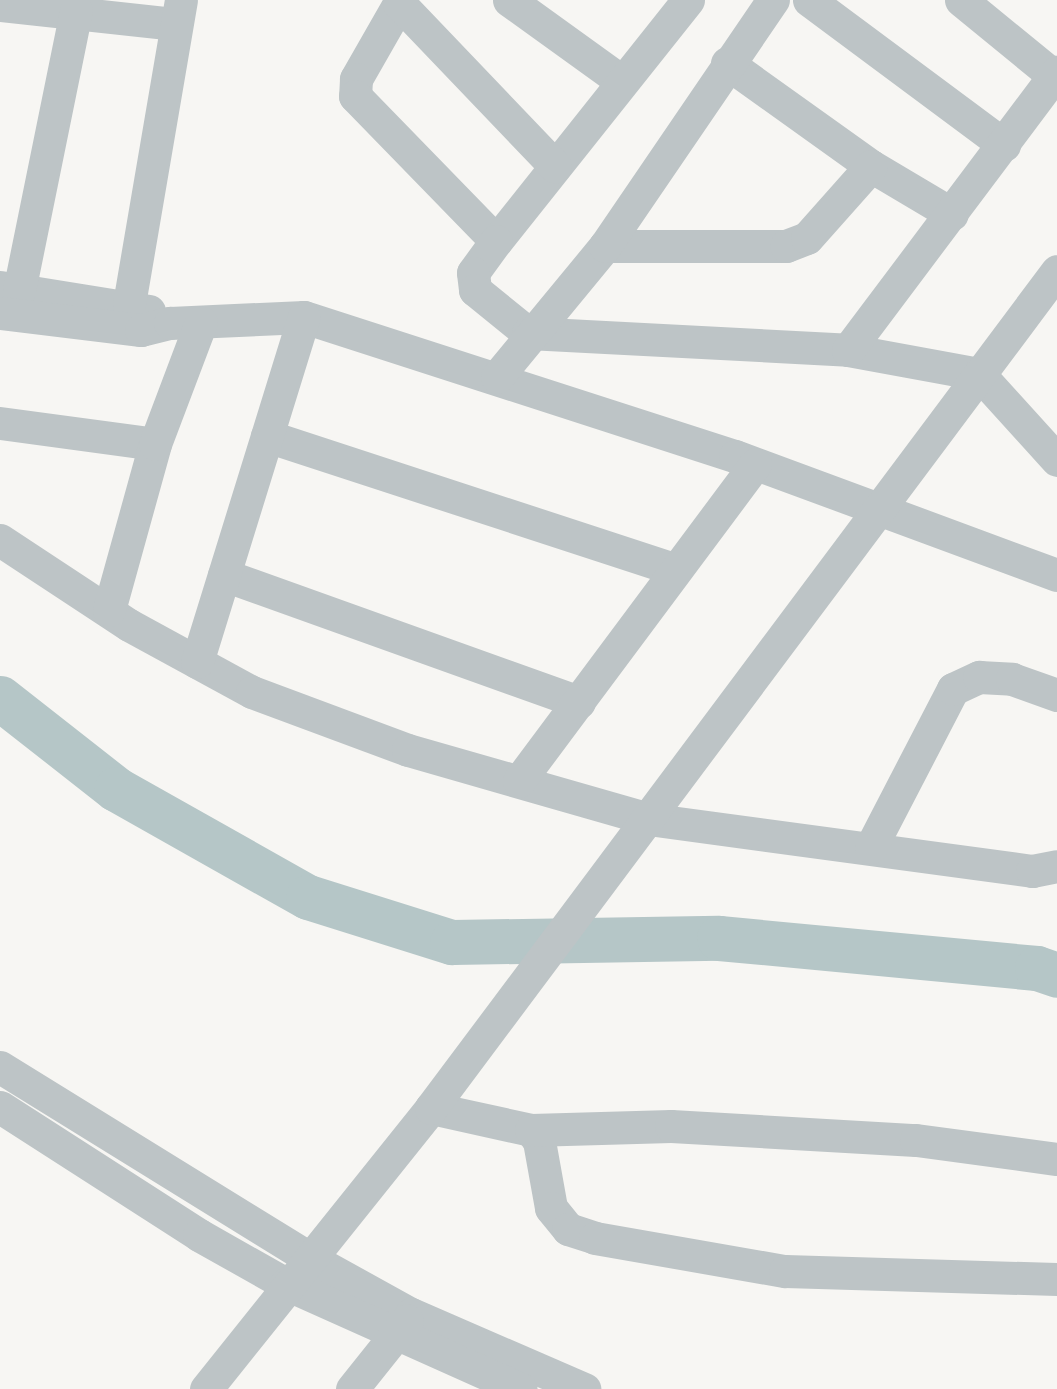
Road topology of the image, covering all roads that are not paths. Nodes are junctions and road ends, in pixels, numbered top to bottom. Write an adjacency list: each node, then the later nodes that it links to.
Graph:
1 (509, 0): 12 (street)
2 (773, 0): 10 (street)
3 (809, 0): 13 (street)
4 (961, 0): 11 (street)
5 (400, 2): 14 (street); 17 (street)
6 (678, 3): 12 (street)
7 (0, 5): 8 (street)
8 (76, 11): 9 (street); 20 (street)
9 (178, 12): 21 (street)
10 (727, 63): 15 (street); 18 (street)
11 (1056, 74): 13 (street)
12 (620, 80): 14 (street)
13 (1004, 145): 16 (street)
14 (555, 166): 17 (street)
15 (872, 166): 16 (street); 18 (street)
16 (952, 214): 25 (street)
17 (496, 241): 24 (street)
18 (605, 246): 24 (street)
19 (1057, 271): 26 (street)
20 (6, 297): 21 (street); 23 (street)
21 (129, 304): 23 (street)
22 (304, 317): 23 (street); 27 (street); 29 (street)
23 (186, 322): 31 (street)
24 (528, 333): 25 (street); 27 (street)
25 (848, 351): 26 (street)
26 (980, 374): 30 (street); 33 (street)
27 (497, 377): 32 (street)
28 (0, 423): 31 (street)
29 (267, 436): 35 (street); 36 (street)
30 (1052, 440)
31 (155, 444): 38 (street)
32 (755, 464): 33 (street); 35 (street)
33 (876, 509): 37 (street); 43 (street)
34 (0, 540): 38 (street)
35 (676, 570): 41 (street)
36 (224, 575): 39 (street); 41 (street)
37 (1057, 575)
38 (109, 610): 39 (street)
39 (197, 662): 42 (street)
40 (1057, 695): 44 (street)
41 (579, 702): 42 (street)
42 (519, 782): 43 (street)
43 (648, 819): 44 (street); 47 (street)
44 (871, 848): 45 (street)
45 (1057, 866)
46 (0, 1067): 51 (street)
47 (431, 1108): 49 (street); 51 (street)
48 (1, 1112): 53 (street)
49 (531, 1130): 50 (street); 52 (street)
50 (1057, 1159)
51 (314, 1260): 53 (street); 54 (street)
52 (1057, 1279)
53 (286, 1284): 54 (street); 56 (street)
54 (403, 1325): 55 (street); 57 (street); 58 (street)
55 (365, 1382)
56 (206, 1389)
57 (520, 1389)
58 (584, 1389)

